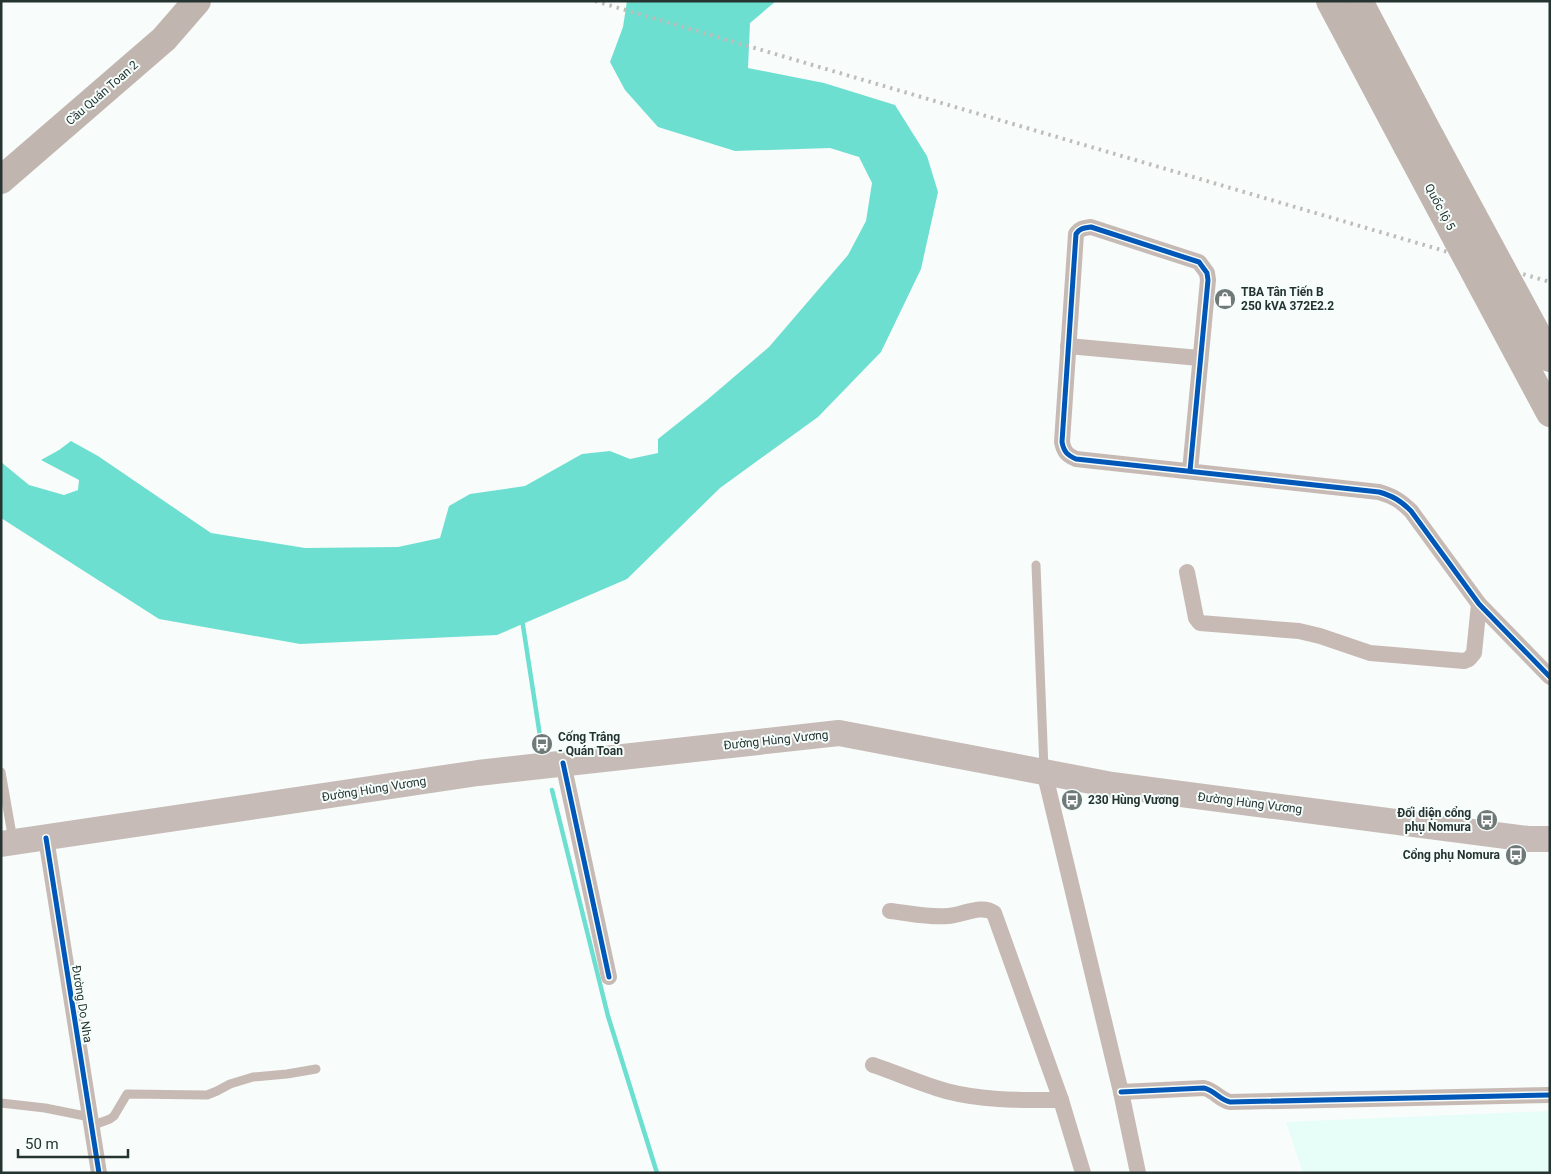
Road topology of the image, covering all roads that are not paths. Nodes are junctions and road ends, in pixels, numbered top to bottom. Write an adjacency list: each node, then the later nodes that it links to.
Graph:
1 (174, 1): 6 (highway, Cầu Quán Toan 2)
2 (197, 1): 7 (highway, Cầu Quán Toan 2)
3 (1330, 1): 5 (highway, Quốc lộ 5)
4 (1359, 1): 5 (highway, Quốc lộ 5)
5 (1419, 142): 10 (highway, Quốc lộ 5, bridge); 11 (highway, Quốc lộ 5, bridge)
6 (1, 156)
7 (1, 180)
8 (1068, 346): 9 (street); 9 (street); 12 (street)
9 (1200, 358): 12 (street)
10 (1550, 358)
11 (1550, 413)
12 (1190, 471): 15 (street)
13 (1036, 564): 18 (lane)
14 (1187, 572): 15 (street)
15 (1479, 604): 16 (street)
16 (1550, 676)
17 (563, 763): 18 (main road, Đường Hùng Vương); 20 (main road, Đường Hùng Vương); 24 (street)
18 (1044, 771): 21 (main road, Đường Hùng Vương); 27 (street)
19 (1, 772): 22 (lane)
20 (46, 838): 22 (main road, Đường Hùng Vương); 31 (street, Đường Do Nha)
21 (1550, 839)
22 (8, 843)
23 (890, 911): 29 (street)
24 (609, 977)
25 (873, 1065): 29 (street)
26 (316, 1069): 31 (lane)
27 (1121, 1092): 28 (street); 34 (street)
28 (1550, 1095)
29 (1061, 1100): 33 (street)
30 (1, 1103): 31 (lane)
31 (90, 1122): 32 (street, Đường Do Nha)
32 (99, 1173)
33 (1083, 1173)
34 (1138, 1173)

